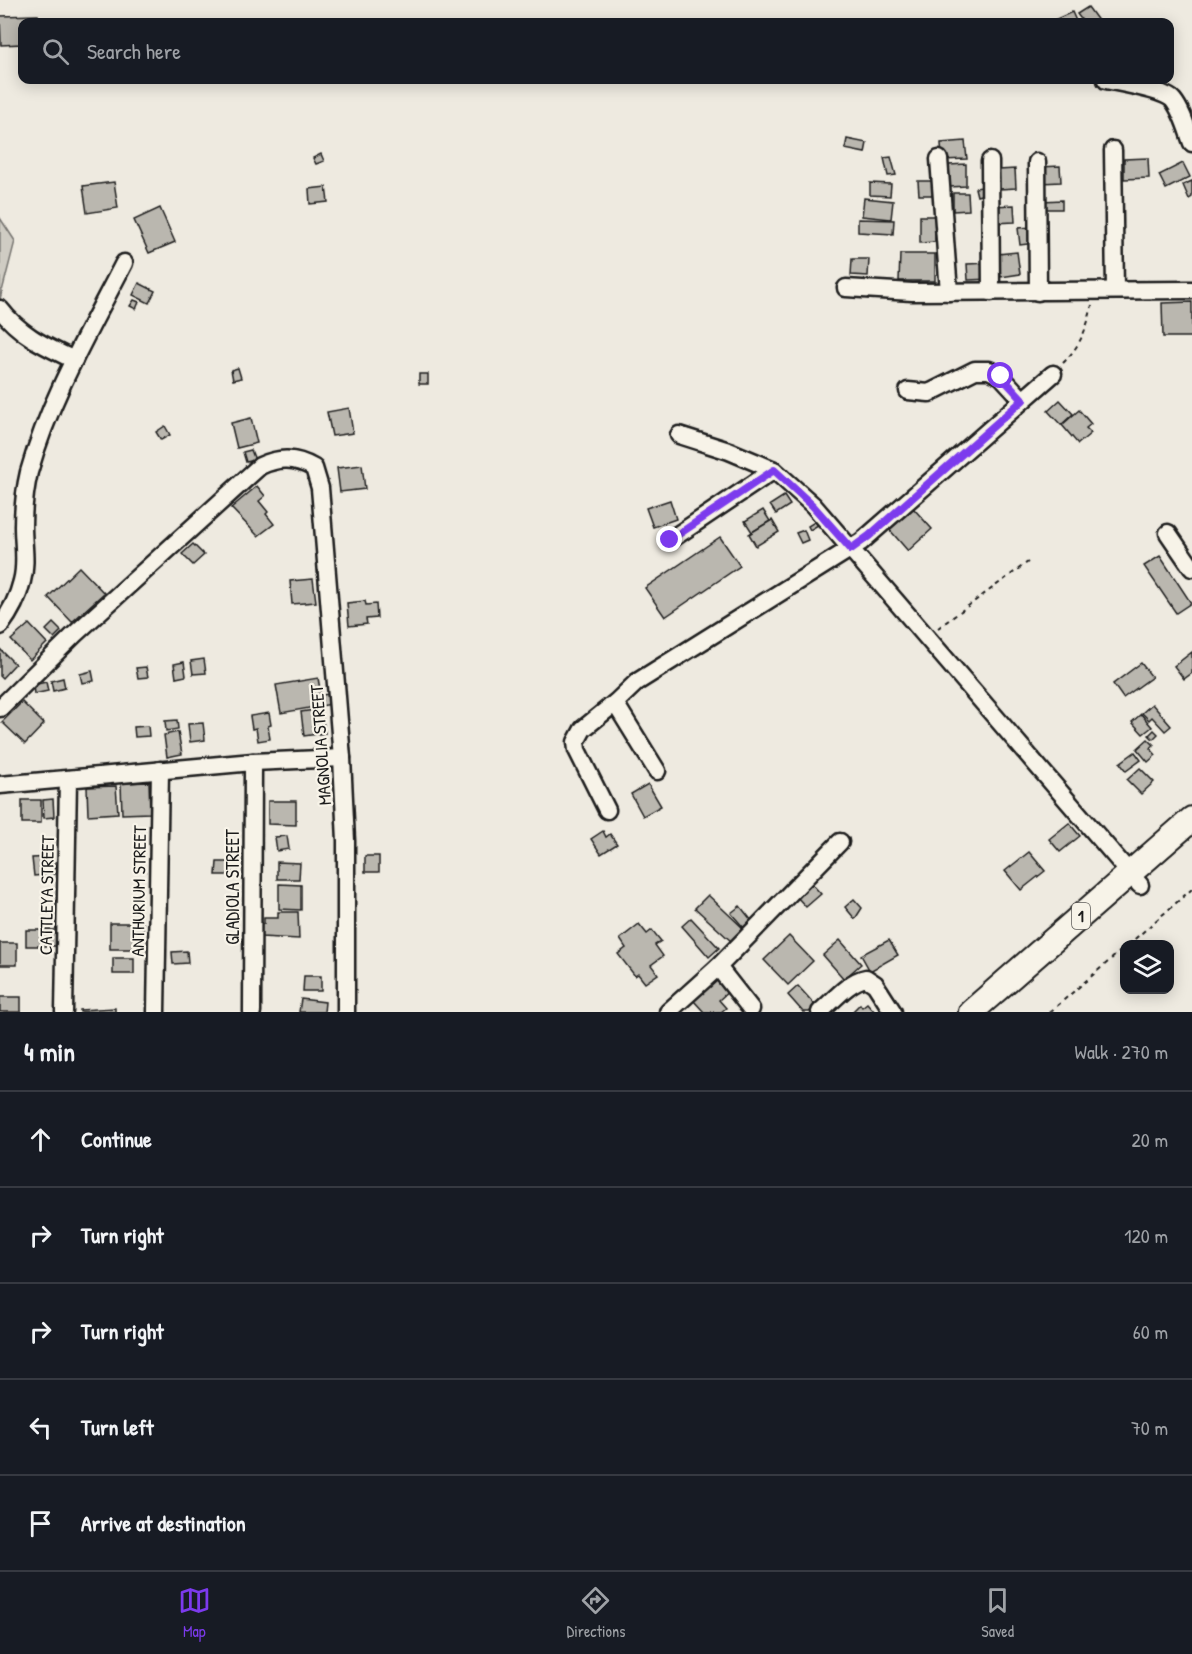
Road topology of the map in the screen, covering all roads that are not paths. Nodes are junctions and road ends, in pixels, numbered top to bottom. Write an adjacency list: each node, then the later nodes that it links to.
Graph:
1 (1123, 84): 2 (street)
2 (1186, 112): 3 (street)
3 (1192, 143)
4 (1113, 150): 10 (street)
5 (939, 159): 12 (street)
6 (990, 161): 13 (street)
7 (1037, 162): 14 (street)
8 (124, 263): 16 (street)
9 (846, 288): 12 (street)
10 (1115, 290): 11 (street); 14 (street)
11 (1192, 290)
12 (949, 292): 13 (street)
13 (991, 292): 14 (street)
14 (1038, 292)
15 (0, 309): 16 (street)
16 (74, 360): 26 (street)
17 (1053, 374): 19 (street)
18 (908, 391): 19 (street)
19 (1023, 400): 24 (street)
20 (679, 435): 21 (street)
21 (779, 473): 23 (street); 24 (street)
22 (1168, 532): 25 (street)
23 (670, 540)
24 (851, 549): 27 (street); 39 (street)
25 (1192, 568)
26 (0, 626)
27 (615, 703): 32 (street); 35 (street)
28 (1, 704): 29 (street, MAGNOLIA STREET)
29 (342, 758): 30 (street); 45 (street, MAGNOLIA STREET)
30 (253, 762): 31 (street); 44 (street, GLADIOLA STREET)
31 (160, 771): 33 (street); 43 (street, ANTHURIUM STREET)
32 (657, 771)
33 (68, 779): 34 (street); 42 (street, CATTLEYA STREET)
34 (0, 785)
35 (607, 810)
36 (1192, 819): 39 (highway, 1)
37 (1192, 841): 39 (highway, 1)
38 (840, 842): 40 (street)
39 (1135, 879): 49 (highway, 1); 50 (highway, 1)
40 (718, 968): 41 (street); 46 (street)
41 (751, 1009)
42 (64, 1012)
43 (156, 1012)
44 (252, 1012)
45 (346, 1012)
46 (668, 1012)
47 (820, 1012): 48 (street)
48 (893, 1012)
49 (971, 1012)
50 (995, 1012)

